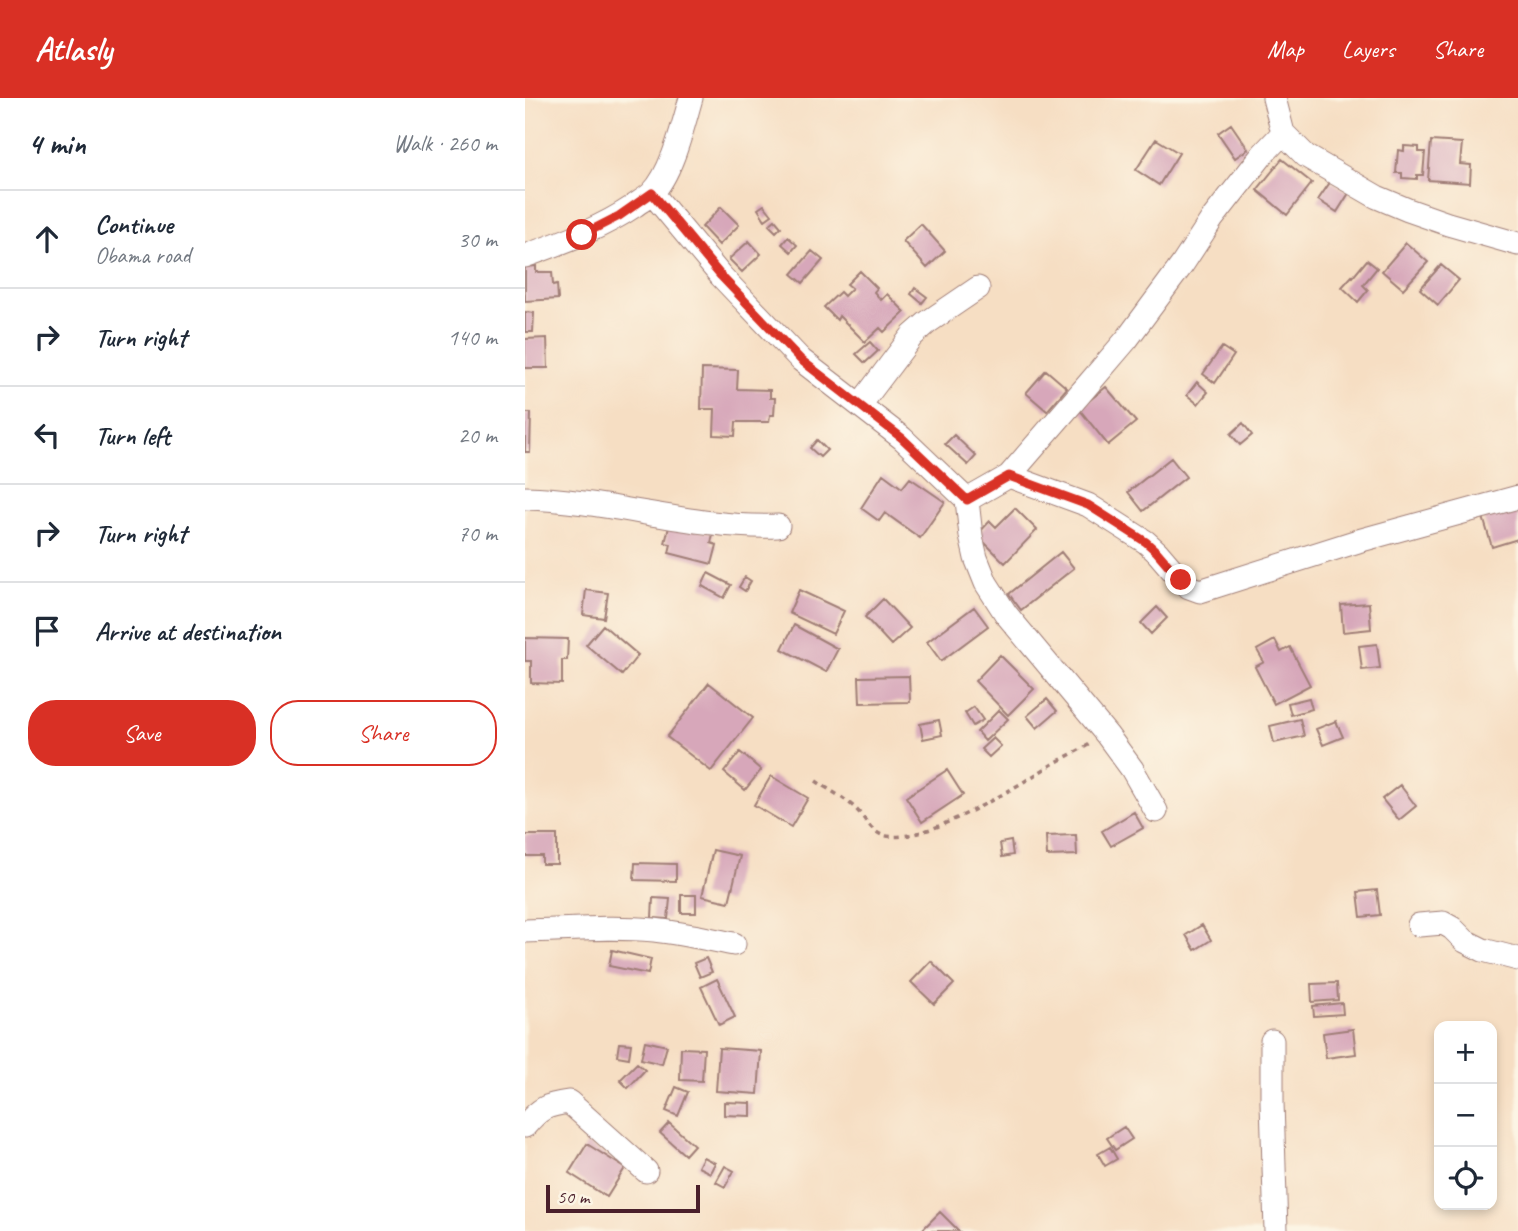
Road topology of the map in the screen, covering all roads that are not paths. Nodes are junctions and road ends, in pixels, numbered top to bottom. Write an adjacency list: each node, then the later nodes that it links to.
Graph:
1 (691, 98): 4 (street)
2 (1274, 98): 3 (street)
3 (1283, 133): 5 (street); 9 (street)
4 (652, 193): 6 (street); 8 (street)
5 (1518, 244)
6 (525, 256)
7 (978, 288): 8 (street)
8 (860, 405): 12 (street)
9 (1009, 476): 10 (street); 12 (street)
10 (1518, 496)
11 (525, 498): 13 (street)
12 (967, 500): 14 (street)
13 (778, 526)
14 (1156, 811)
15 (1419, 925): 18 (street)
16 (525, 930): 17 (street)
17 (734, 944)
18 (1518, 959)
19 (1272, 1041): 22 (street)
20 (525, 1126): 21 (street)
21 (646, 1171)
22 (1276, 1231)

